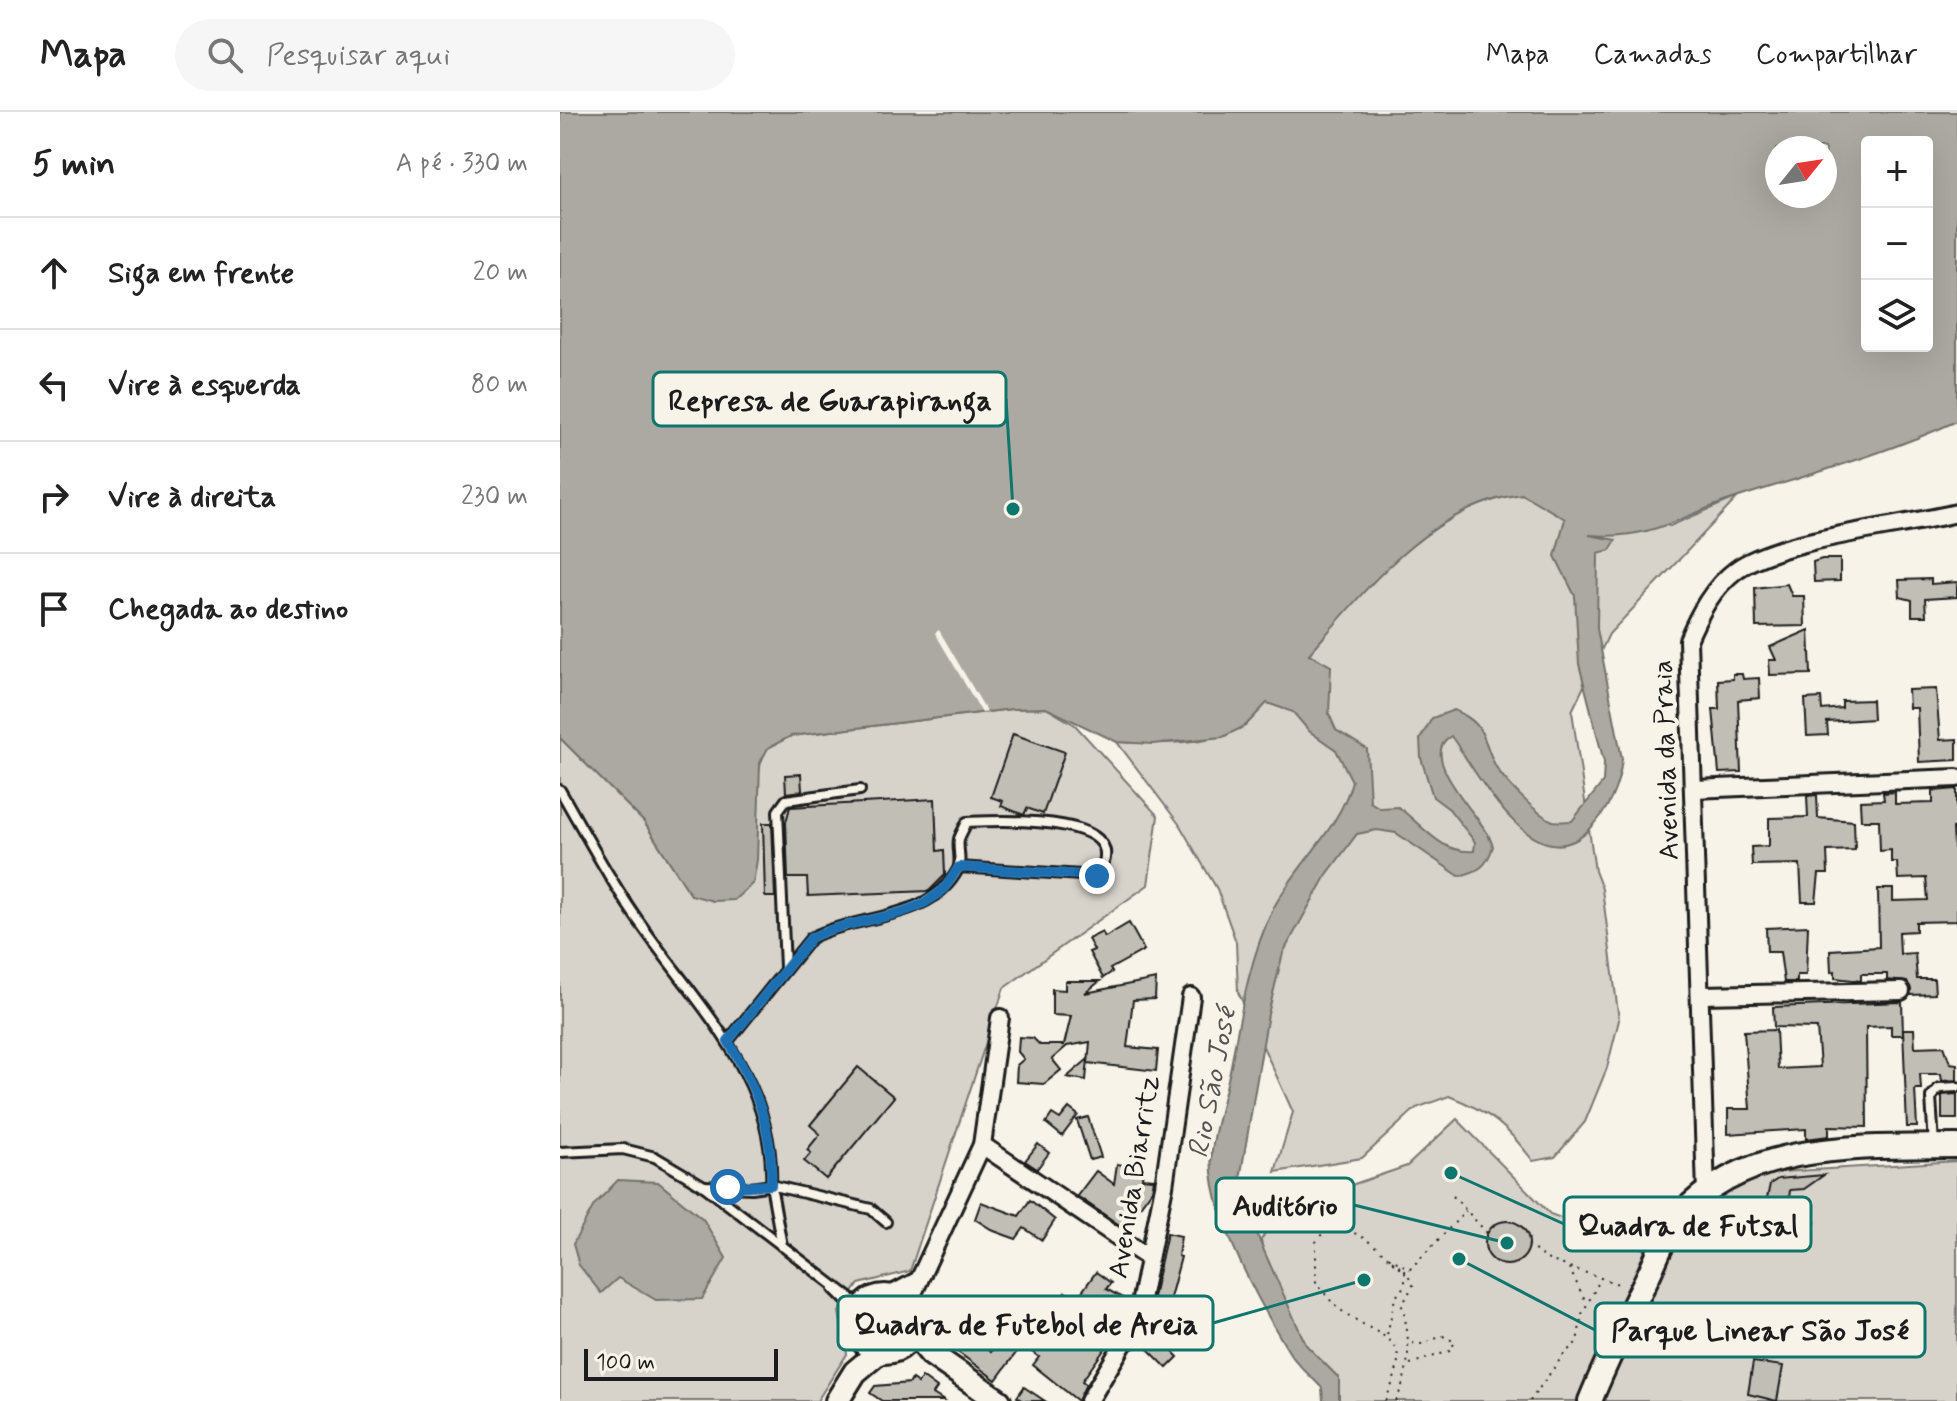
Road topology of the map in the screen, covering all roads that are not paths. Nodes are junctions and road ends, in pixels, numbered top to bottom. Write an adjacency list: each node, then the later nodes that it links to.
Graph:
1 (1957, 513): 3 (street, Avenida da Praia)
2 (1957, 778): 3 (street)
3 (1694, 789): 9 (street, Avenida da Praia)
4 (560, 790): 12 (lane)
5 (860, 790): 7 (lane)
6 (959, 867): 6 (lane); 7 (lane)
7 (785, 968): 12 (lane)
8 (1901, 991): 9 (street)
9 (1701, 995): 20 (street, Avenida da Praia)
10 (1191, 997): 23 (street, Avenida Biarritz)
11 (1000, 1018): 14 (street)
12 (728, 1041): 18 (lane)
13 (1957, 1087): 15 (lane)
14 (982, 1145): 23 (street); 24 (street)
15 (1934, 1146): 16 (main road); 20 (main road)
16 (1957, 1146)
17 (560, 1152): 19 (lane)
18 (771, 1185): 19 (lane); 21 (lane); 22 (lane)
19 (704, 1186): 22 (lane)
20 (1706, 1193): 31 (main road)
21 (886, 1222)
22 (782, 1246): 25 (lane)
23 (1149, 1258): 30 (street, Avenida Biarritz)
24 (898, 1301): 25 (main road); 26 (main road)
25 (860, 1310): 27 (main road)
26 (908, 1339): 27 (main road); 29 (main road)
27 (870, 1346): 28 (main road)
28 (837, 1401)
29 (999, 1401)
30 (1089, 1401)
31 (1590, 1401)

